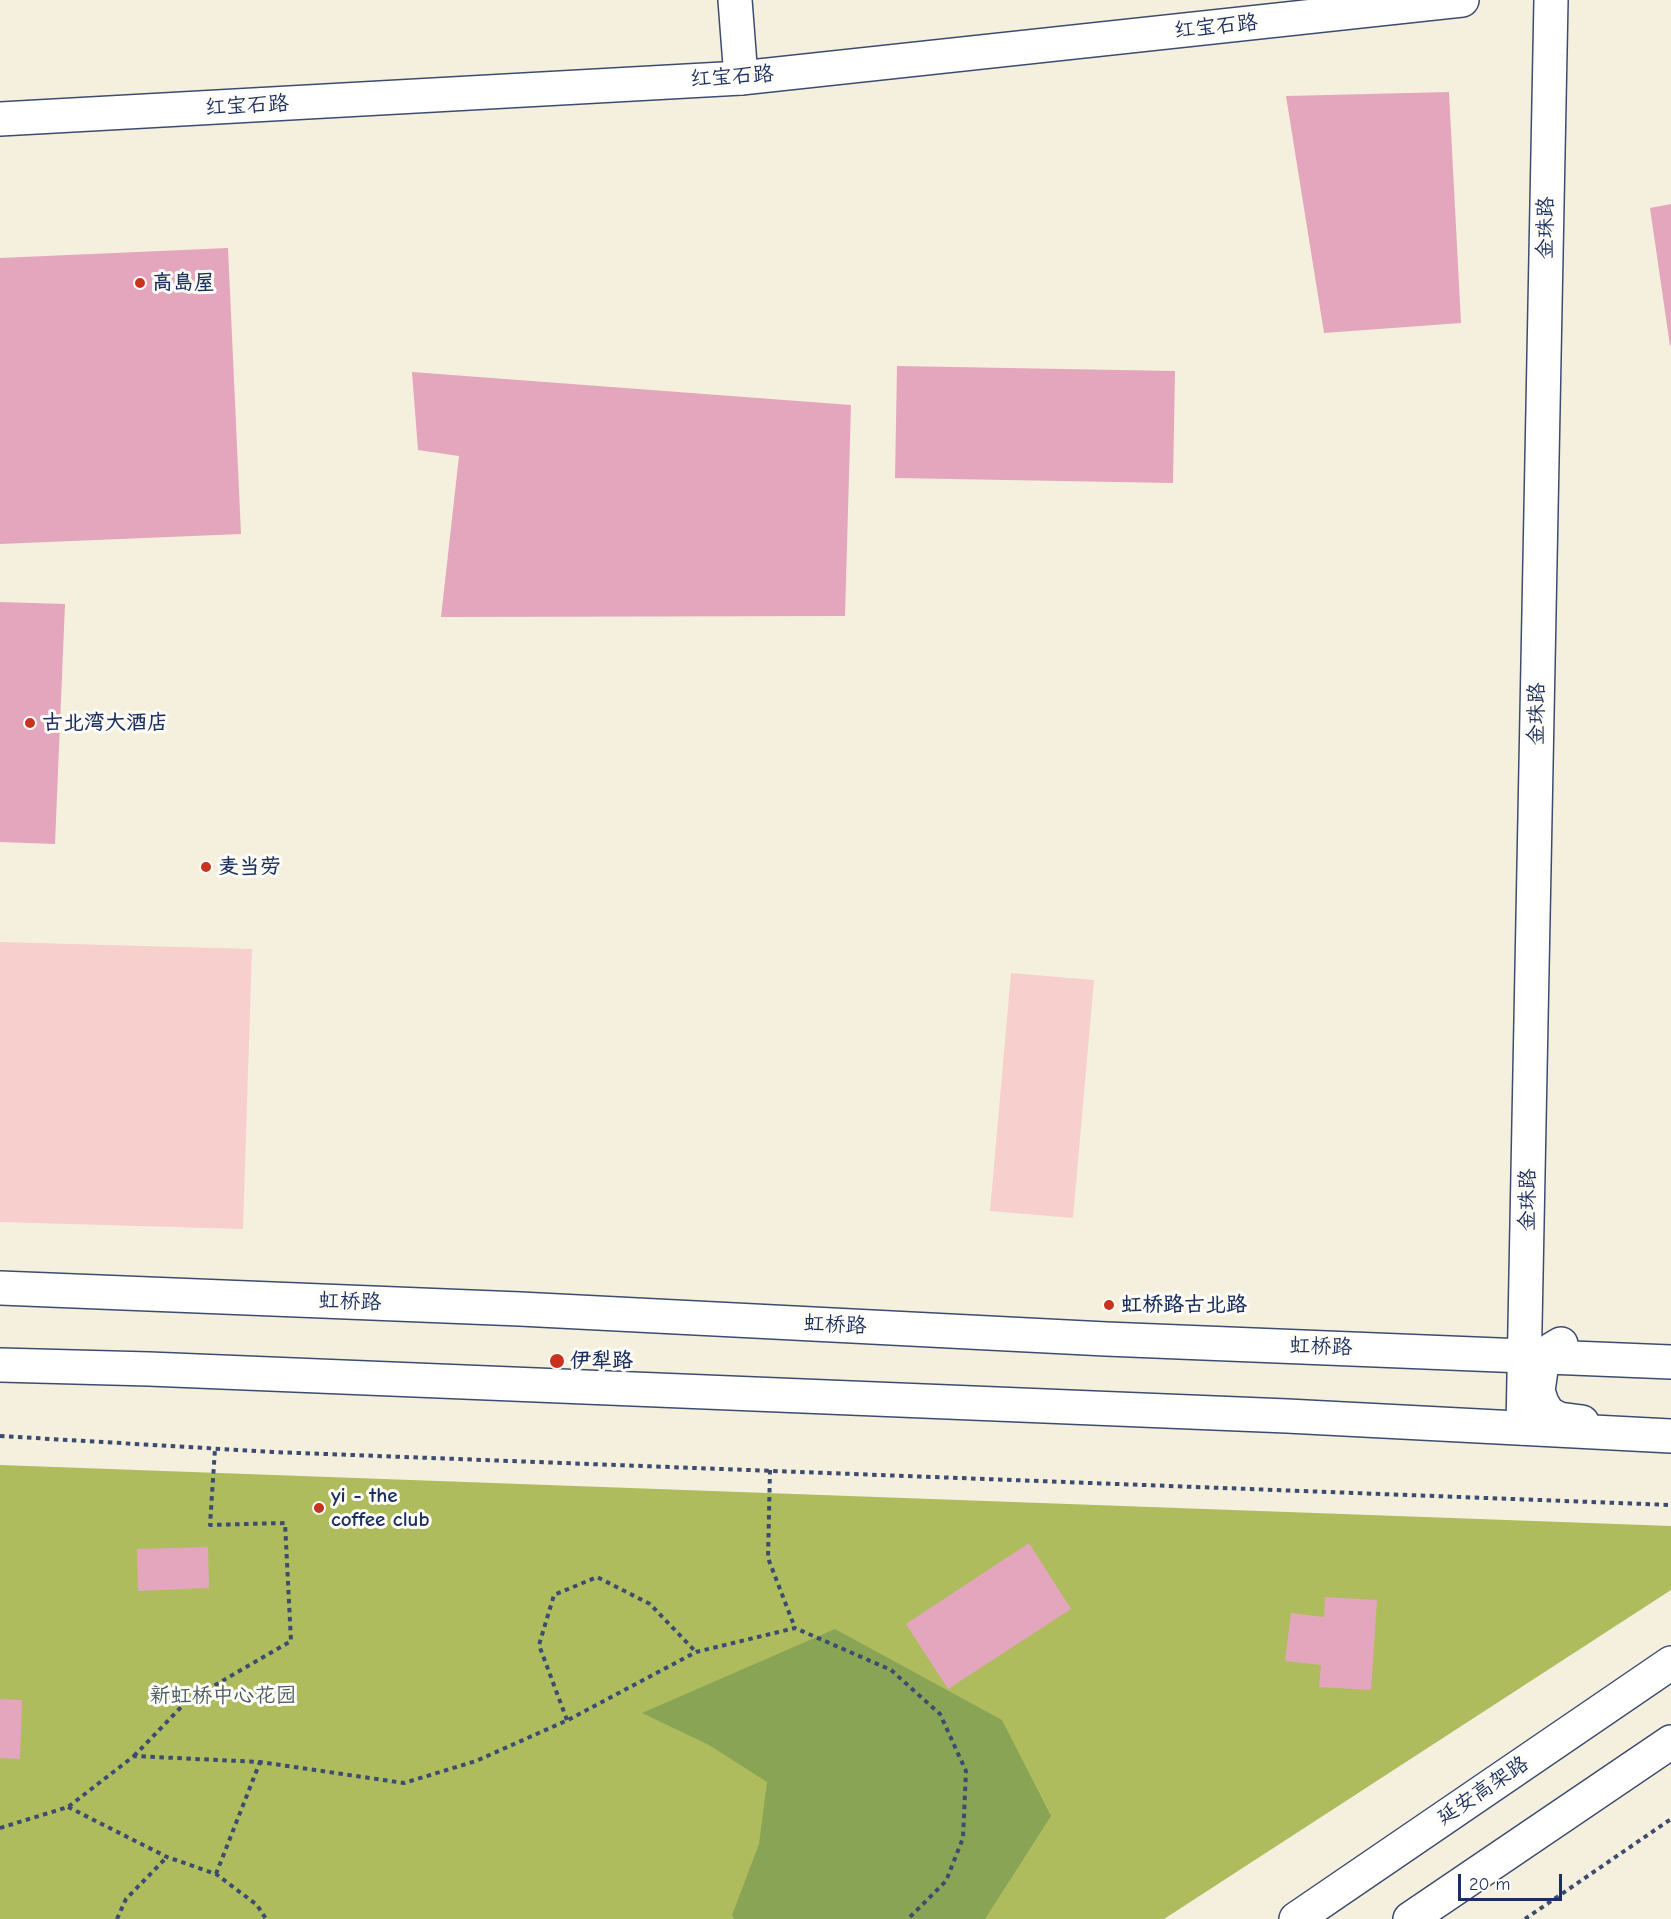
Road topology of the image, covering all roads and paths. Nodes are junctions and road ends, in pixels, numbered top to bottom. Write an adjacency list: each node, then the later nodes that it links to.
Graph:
1 (735, 0): 4 (main road)
2 (1462, 0): 4 (main road, 红宝石路)
3 (1551, 0): 8 (main road, 金珠路)
4 (741, 78): 5 (main road, 红宝石路)
5 (0, 119)
6 (0, 1288): 8 (main road, 虹桥路)
7 (1671, 1347): 8 (main road)
8 (1536, 1355): 9 (main road, 虹桥路); 11 (main road, 金珠路); 12 (main road)
9 (1671, 1362)
10 (0, 1365): 11 (main road)
11 (1523, 1428): 12 (main road)
12 (1662, 1435)
13 (0, 1436): 14 (path)
14 (215, 1449): 15 (path); 22 (path)
15 (770, 1470): 16 (path); 17 (path)
16 (1671, 1505)
17 (795, 1628): 18 (path); 31 (path)
18 (696, 1652): 20 (path); 20 (path)
19 (1671, 1663): 32 (main road, 延安高架路)
20 (567, 1720): 23 (path)
21 (1671, 1742): 33 (main road)
22 (134, 1756): 23 (path); 24 (path)
23 (261, 1762): 28 (path)
24 (68, 1807): 26 (path); 27 (path)
25 (1671, 1818): 34 (path)
26 (0, 1828)
27 (167, 1857): 28 (path); 29 (path)
28 (216, 1874): 30 (path)
29 (117, 1919)
30 (266, 1919)
31 (908, 1919)
32 (1296, 1919)
33 (1410, 1919)
34 (1524, 1919)

